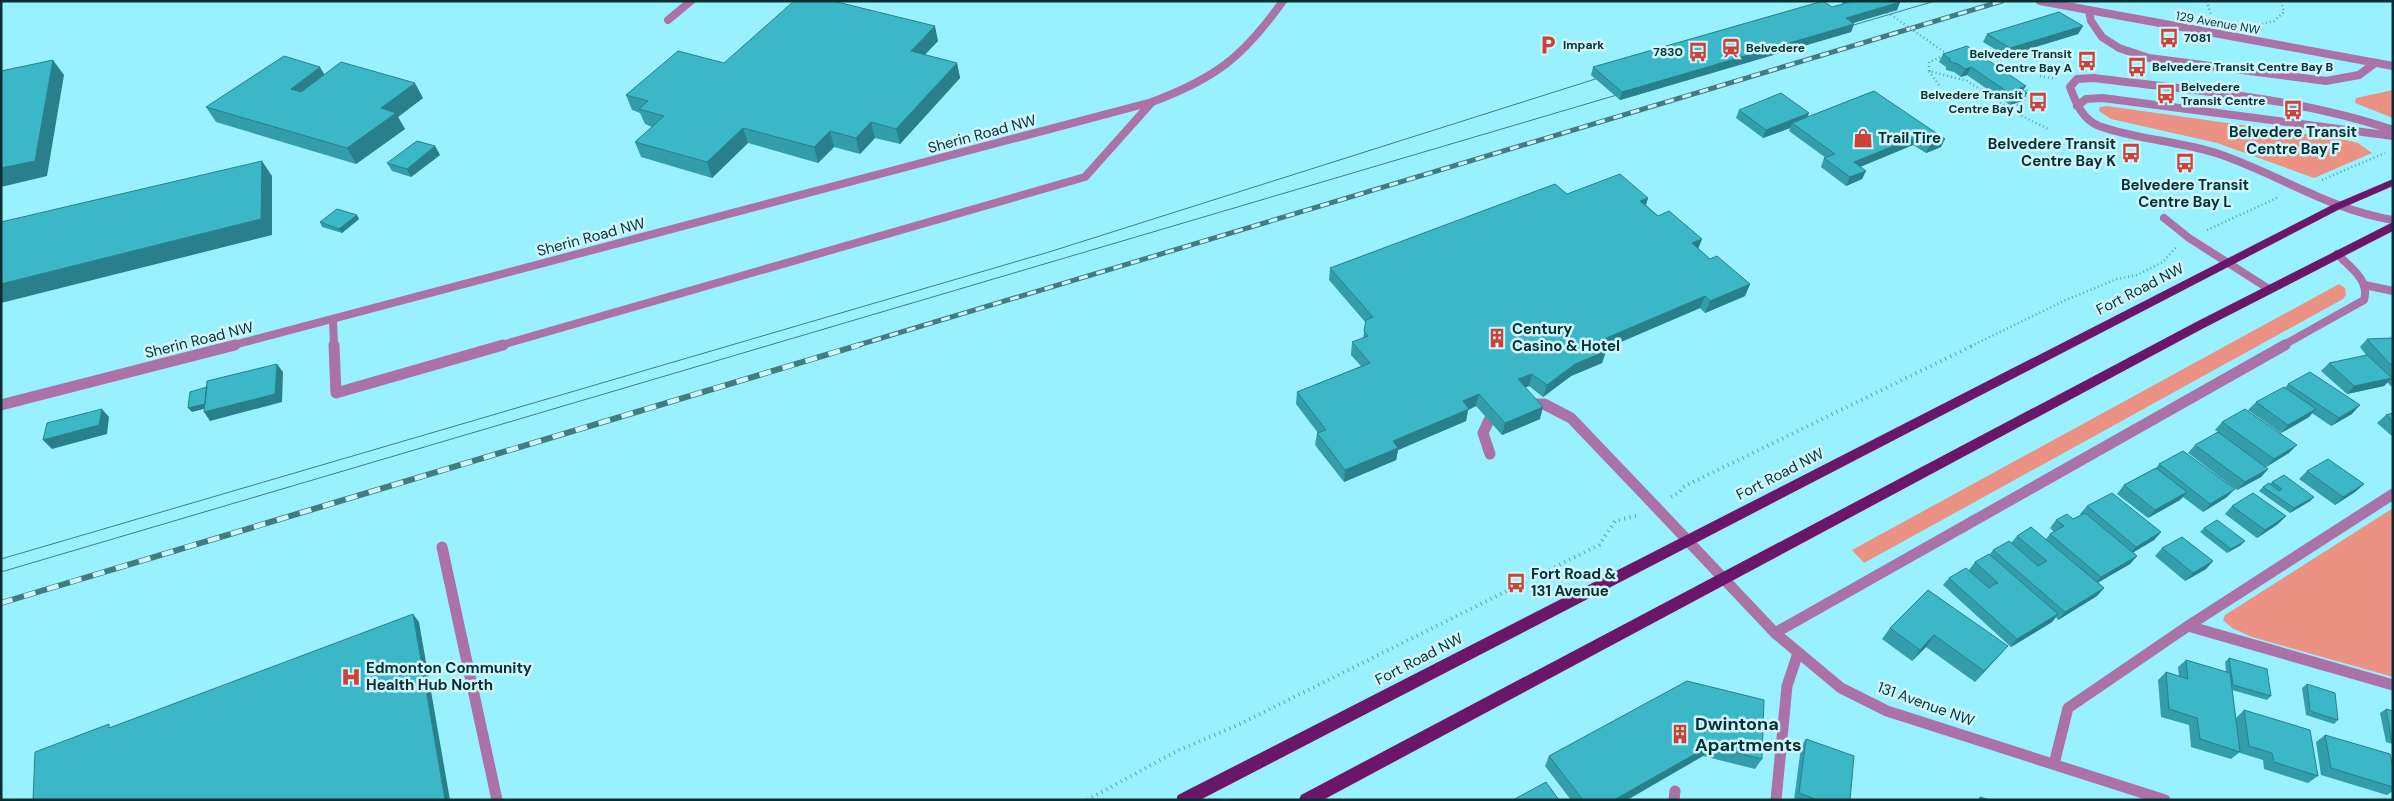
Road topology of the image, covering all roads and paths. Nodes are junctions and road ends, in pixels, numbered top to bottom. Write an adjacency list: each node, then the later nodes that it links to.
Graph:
1 (691, 1): 9 (street)
2 (1283, 1): 23 (street, Sherin Road NW)
3 (2040, 1): 7 (street, 129 Avenue NW)
4 (2207, 1): 8 (path)
5 (2281, 1): 10 (path)
6 (1877, 5): 13 (path, bridge)
7 (2090, 10): 15 (street, 129 Avenue NW); 15 (street)
8 (2211, 18)
9 (668, 20)
10 (2254, 26)
11 (1997, 52): 14 (path)
12 (1950, 54): 17 (path)
13 (1954, 59)
14 (1982, 62)
15 (2375, 63): 16 (street, 129 Avenue NW)
16 (2393, 66)
17 (1929, 71): 18 (path); 25 (path)
18 (1939, 85)
19 (2026, 87): 20 (path)
20 (2024, 93): 22 (path); 26 (path)
21 (2008, 97): 26 (path)
22 (2034, 98)
23 (1152, 102): 47 (street, Sherin Road NW); 47 (street)
24 (2078, 106): 30 (street); 31 (street); 36 (street)
25 (2007, 107): 27 (path); 28 (path)
26 (2024, 109): 28 (path)
27 (1994, 111)
28 (2022, 116): 29 (path)
29 (2050, 130)
30 (2393, 130)
31 (2393, 136)
32 (2378, 156): 33 (path)
33 (2323, 179)
34 (2393, 182): 36 (main road, Fort Road NW)
35 (2276, 198): 40 (path)
36 (2336, 207): 38 (street); 43 (main road, Fort Road NW)
37 (2164, 218): 43 (street)
38 (2393, 220)
39 (2393, 226): 42 (main road)
40 (2200, 233)
41 (2180, 244): 52 (path)
42 (2337, 254): 44 (street); 45 (main road)
43 (2228, 263): 45 (street); 55 (main road, Fort Road NW)
44 (2365, 285): 46 (street); 59 (street)
45 (2269, 289): 57 (main road)
46 (2393, 292)
47 (333, 320): 49 (street, Sherin Road NW)
48 (1526, 404): 55 (street, 131 Avenue NW)
49 (1, 405)
50 (1489, 420): 51 (street)
51 (1490, 454)
52 (1680, 492)
53 (2393, 494): 58 (street)
54 (1636, 517): 64 (path)
55 (1688, 541): 57 (street, 131 Avenue NW); 65 (main road, Fort Road NW)
56 (442, 547): 63 (street)
57 (1723, 578): 59 (street, 131 Avenue NW); 66 (main road)
58 (2188, 626): 61 (street); 62 (street)
59 (1774, 633): 60 (street, 131 Avenue NW)
60 (1798, 652): 62 (street, 131 Avenue NW); 67 (street)
61 (2393, 685)
62 (2054, 764): 68 (street, 131 Avenue NW)
63 (497, 800)
64 (1087, 800)
65 (1184, 800)
66 (1308, 800)
67 (1776, 800)
68 (2165, 800)

